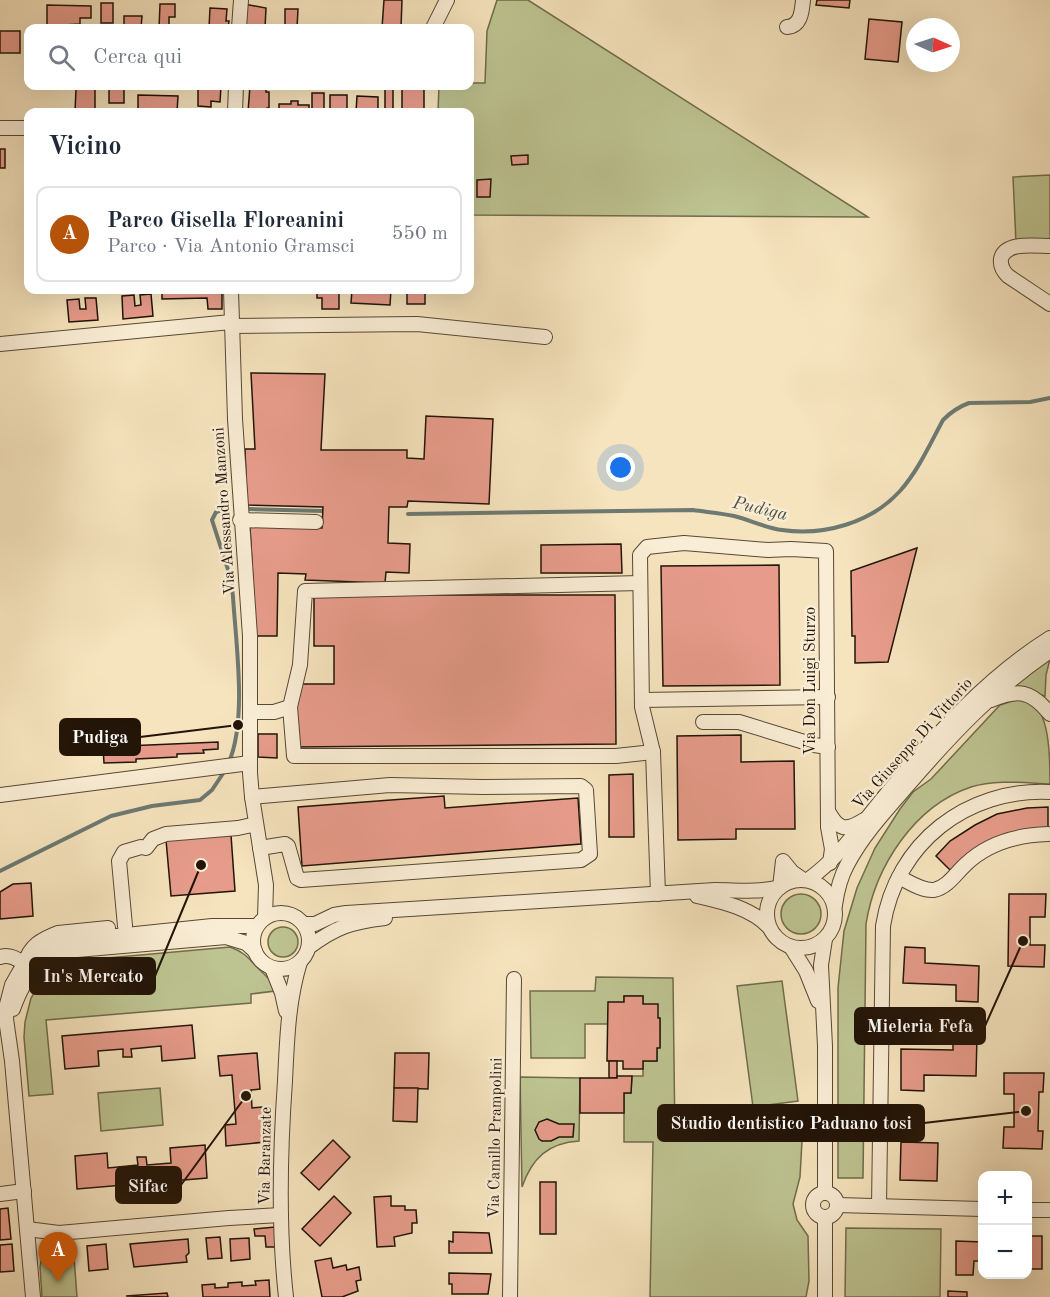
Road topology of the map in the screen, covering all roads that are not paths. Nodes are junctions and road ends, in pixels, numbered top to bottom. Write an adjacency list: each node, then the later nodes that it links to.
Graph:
1 (241, 0): 4 (street)
2 (447, 0): 5 (street)
3 (803, 0): 6 (street)
4 (239, 24)
5 (435, 24)
6 (787, 27)
7 (236, 90): 8 (street)
8 (235, 108)
9 (0, 128): 10 (street)
10 (24, 129)
11 (1050, 246): 13 (street)
12 (231, 294): 14 (street, Via Alessandro Manzoni)
13 (1050, 304)
14 (231, 324): 15 (street); 16 (street); 17 (street, Via Alessandro Manzoni)
15 (545, 337)
16 (0, 344)
17 (240, 520): 18 (street); 26 (street, Via Alessandro Manzoni)
18 (316, 522)
19 (640, 583): 22 (street, Via Don Luigi Sturzo); 23 (street); 25 (street)
20 (1050, 638): 36 (street, Via Giuseppe Di Vittorio)
21 (1050, 651): 24 (street, Via Giuseppe Di Vittorio)
22 (828, 697): 23 (street); 29 (street, Via Don Luigi Sturzo)
23 (642, 700): 30 (street)
24 (983, 703): 27 (street); 47 (street, Via Giuseppe Di Vittorio)
25 (290, 707): 26 (street); 30 (street)
26 (250, 712): 31 (street, Via Alessandro Manzoni)
27 (1050, 714)
28 (704, 722): 29 (street)
29 (828, 747): 35 (street, Via Don Luigi Sturzo)
30 (652, 752): 46 (street)
31 (239, 765): 33 (street); 34 (street)
32 (1050, 792): 41 (street)
33 (0, 795)
34 (252, 797): 37 (street); 39 (street)
35 (828, 811): 36 (street); 40 (street, Via Don Luigi Sturzo)
36 (866, 819): 40 (street, Via Giuseppe Di Vittorio)
37 (256, 824): 39 (street); 53 (street)
38 (1048, 834): 41 (street)
39 (260, 848): 43 (street)
40 (830, 863): 42 (street, Via Giuseppe Di Vittorio)
41 (899, 877): 71 (street)
42 (805, 879): 44 (street); 44 (street); 47 (street)
43 (267, 885): 49 (street); 50 (street)
44 (780, 887): 45 (street); 54 (street)
45 (687, 893): 46 (street); 54 (street)
46 (658, 894): 48 (street)
47 (835, 904): 55 (street)
48 (485, 905): 51 (street); 56 (street)
49 (285, 913): 50 (street); 51 (street)
50 (261, 922): 52 (street); 58 (street)
51 (304, 924): 56 (street)
52 (222, 925): 53 (street); 61 (street)
53 (125, 926): 61 (street)
54 (769, 927): 57 (street)
55 (825, 939): 57 (street); 64 (street)
56 (309, 947): 60 (street)
57 (791, 947): 64 (street)
58 (255, 951): 62 (street); 66 (street)
59 (0, 957): 61 (street)
60 (300, 962): 62 (street); 65 (street, Via Baranzate)
61 (25, 964): 66 (street)
62 (272, 968): 65 (street, Via Baranzate)
63 (514, 979): 80 (street, Via Camillo Prampolini)
64 (822, 1015): 68 (street)
65 (288, 1016): 75 (street, Via Baranzate)
66 (5, 1045): 67 (street)
67 (24, 1191): 69 (street); 77 (street)
68 (825, 1193): 70 (street); 76 (street)
69 (0, 1194)
70 (837, 1205): 71 (street); 76 (street)
71 (879, 1206): 72 (street)
72 (978, 1209)
73 (1032, 1210): 74 (street)
74 (1050, 1210)
75 (281, 1215): 77 (street); 79 (street, Via Baranzate)
76 (825, 1218): 81 (street)
77 (27, 1230): 78 (street)
78 (33, 1297)
79 (286, 1297)
80 (510, 1297)
81 (825, 1297)

